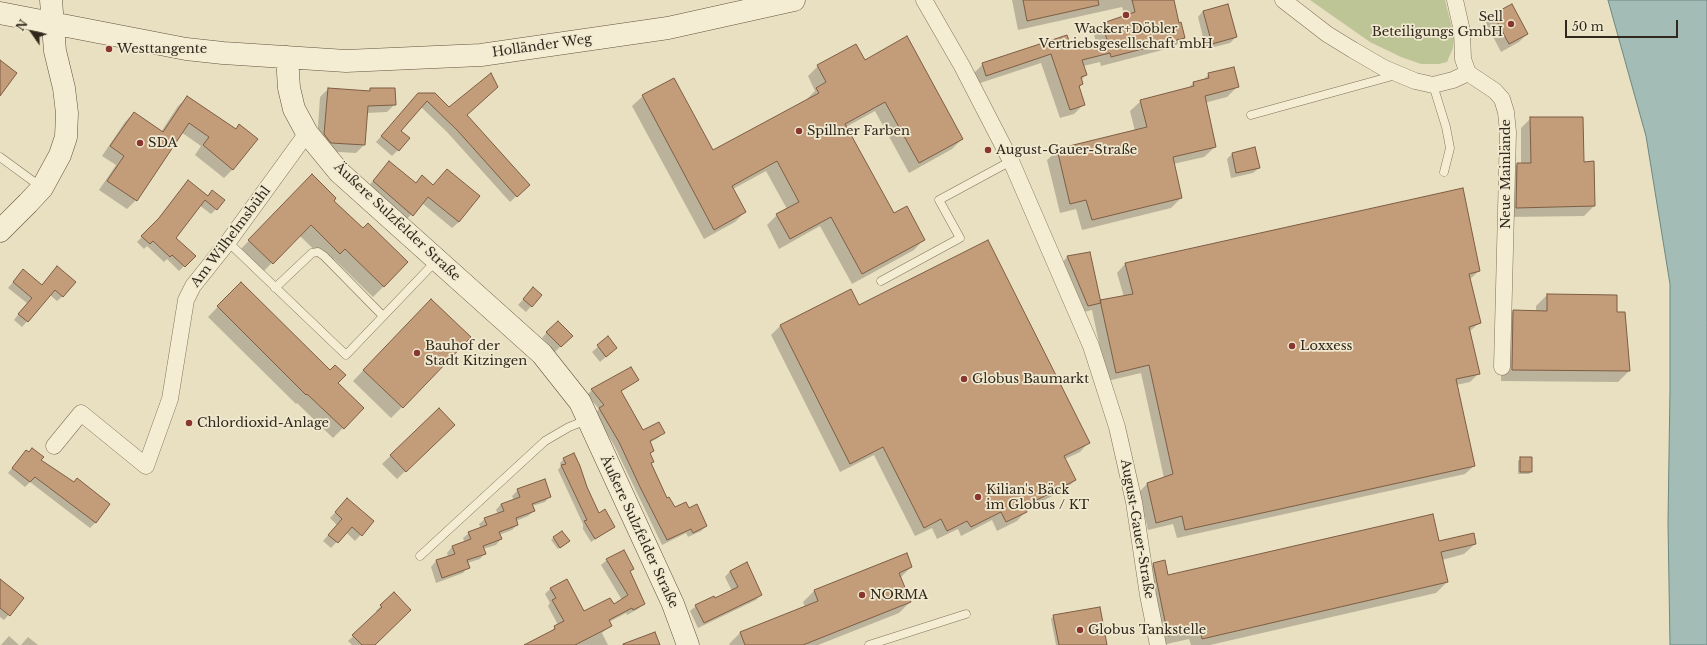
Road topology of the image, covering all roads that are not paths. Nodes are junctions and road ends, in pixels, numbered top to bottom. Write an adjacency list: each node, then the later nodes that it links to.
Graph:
1 (51, 0): 7 (main road)
2 (794, 0): 8 (main road, Holländer Weg)
3 (924, 0): 15 (street, August-Gauer-Straße)
4 (1282, 0): 10 (street)
5 (1455, 0): 9 (street)
6 (0, 13): 7 (main road)
7 (52, 23): 8 (main road); 17 (main road)
8 (287, 57): 13 (main road, Äußere Sulzfelder Straße)
9 (1468, 73): 11 (street); 24 (street, Neue Mainlände)
10 (1398, 74): 11 (street); 12 (lane)
11 (1433, 85): 16 (lane)
12 (1252, 115)
13 (307, 133): 19 (street, Am Wilhelmsbühl); 20 (main road, Äußere Sulzfelder Straße)
14 (0, 157): 17 (lane)
15 (1011, 161): 21 (lane); 31 (street, August-Gauer-Straße)
16 (1444, 172)
17 (42, 188): 18 (main road)
18 (0, 231)
19 (228, 242): 22 (lane); 26 (street, Am Wilhelmsbühl)
20 (437, 260): 23 (lane); 25 (main road, Äußere Sulzfelder Straße)
21 (881, 281)
22 (275, 288): 23 (lane); 23 (lane)
23 (383, 316)
24 (1502, 367)
25 (587, 420): 27 (lane); 29 (main road, Äußere Sulzfelder Straße)
26 (54, 446)
27 (420, 556)
28 (966, 614): 30 (lane)
29 (688, 645)
30 (869, 645)
31 (1158, 645)

